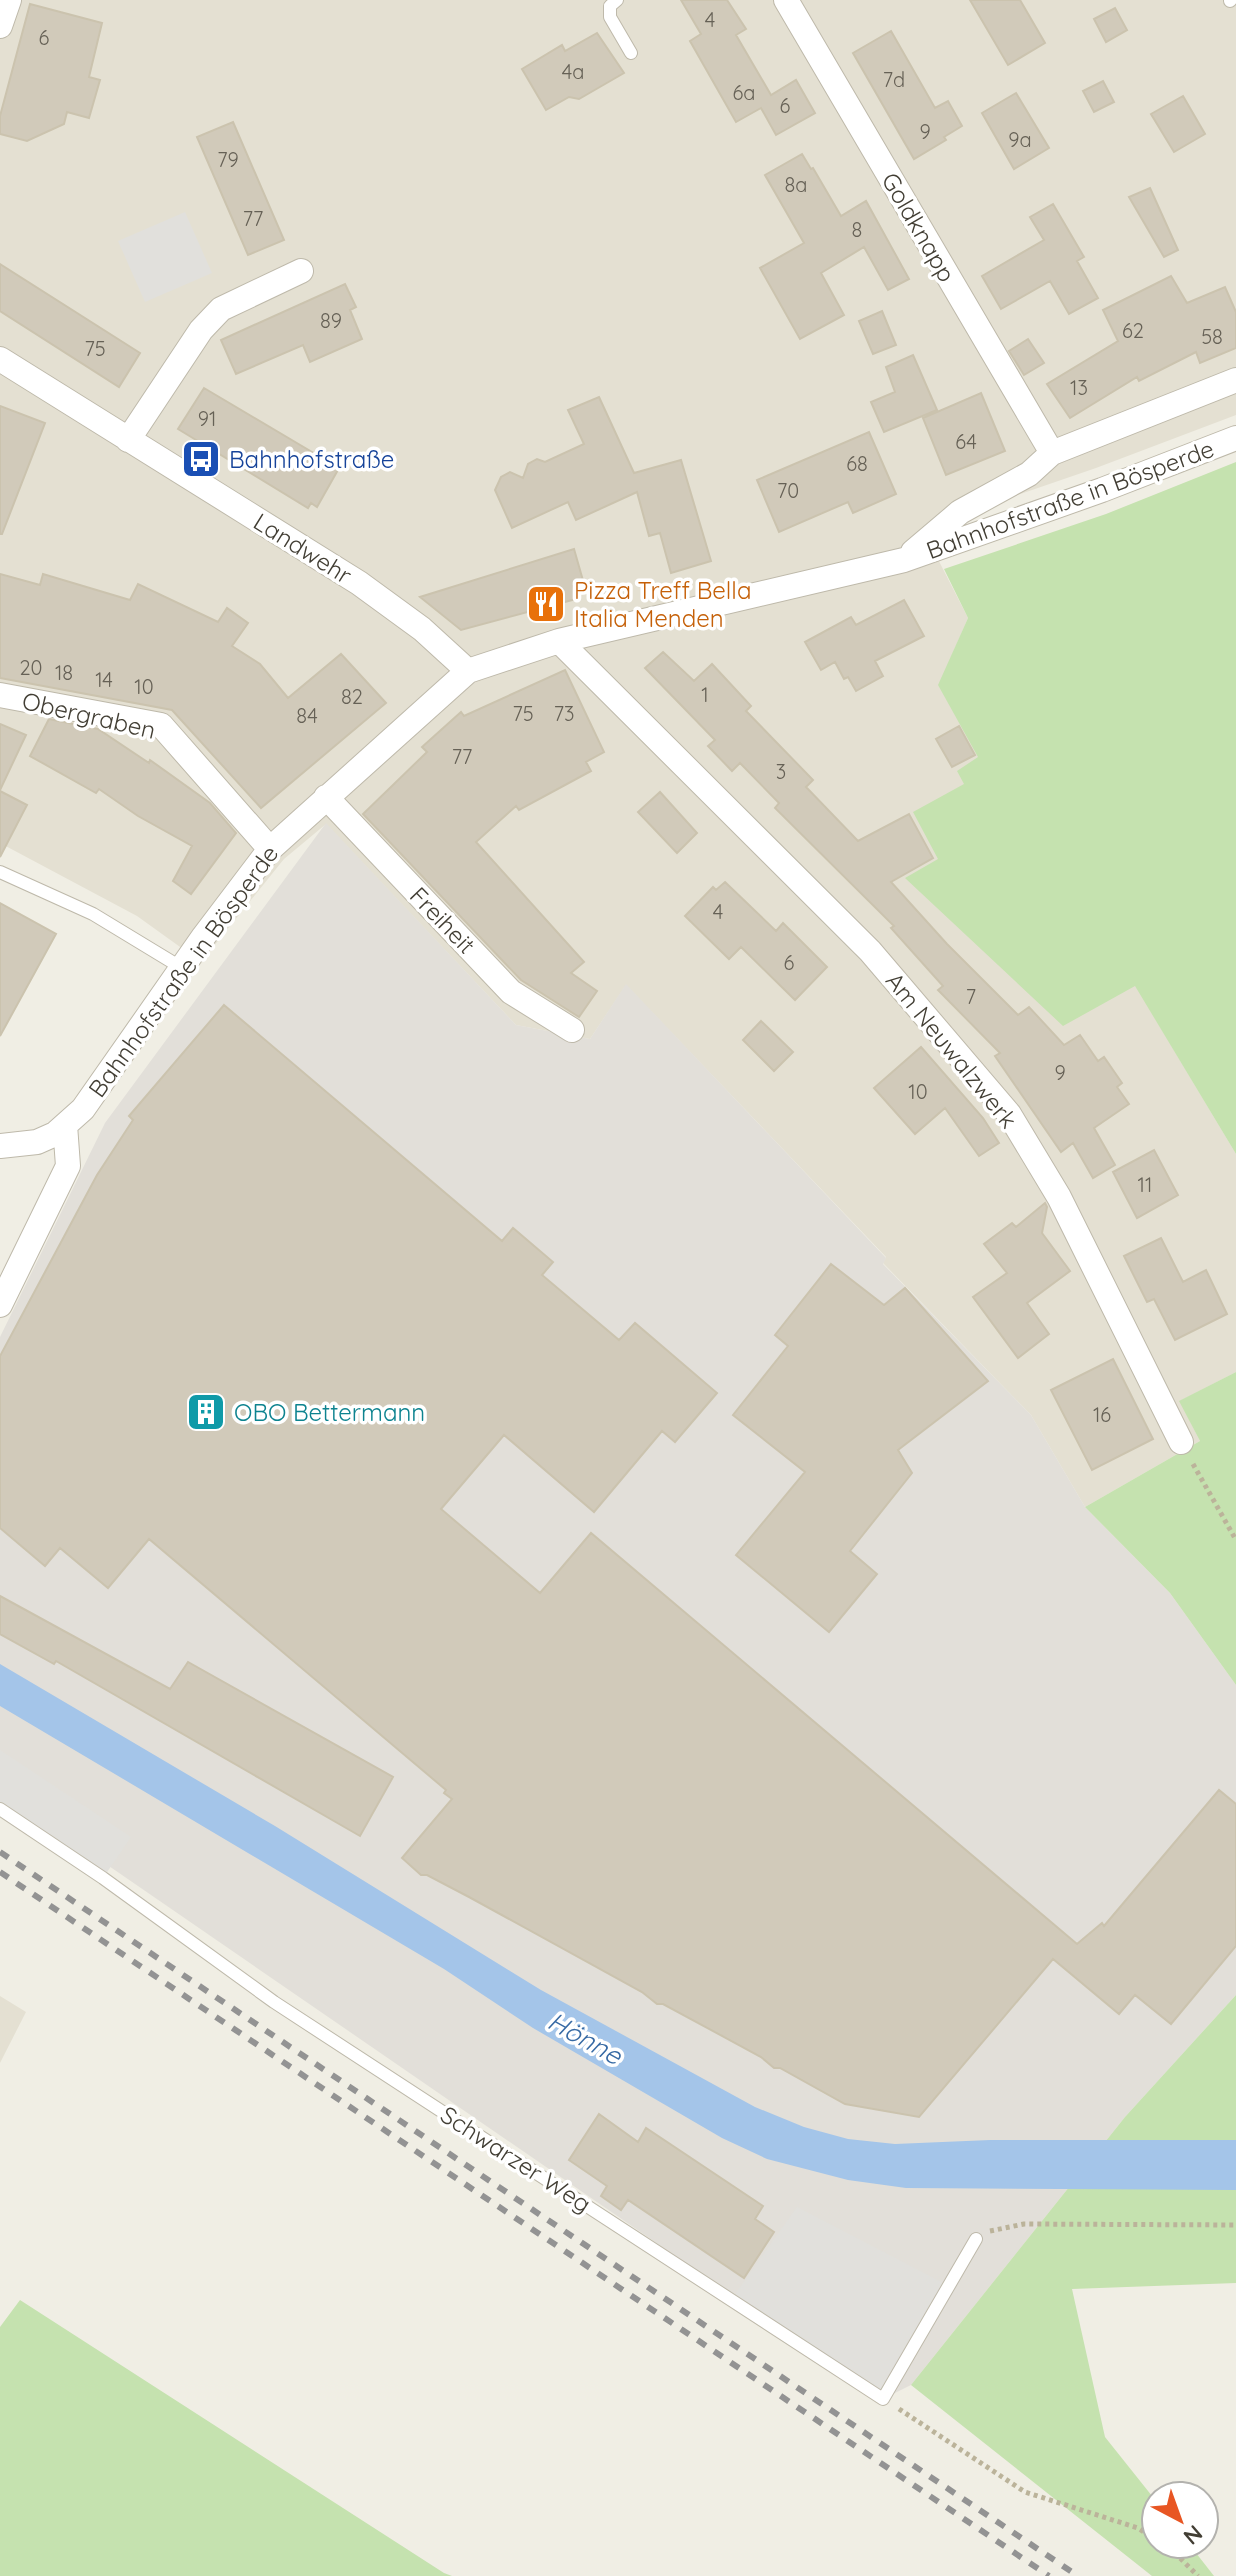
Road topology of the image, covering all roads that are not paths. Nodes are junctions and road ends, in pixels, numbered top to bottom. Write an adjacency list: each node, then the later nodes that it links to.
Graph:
1 (9, 0): 4 (street)
2 (617, 0): 5 (lane)
3 (786, 0): 11 (street, Goldknapp)
4 (0, 26)
5 (631, 53)
6 (301, 271): 10 (street)
7 (0, 359): 10 (street, Landwehr)
8 (1236, 380): 11 (street, Bahnhofstraße in Bösperde)
9 (1236, 438): 12 (street, Bahnhofstraße in Bösperde)
10 (128, 440): 14 (street, Landwehr)
11 (1052, 453): 12 (street, Bahnhofstraße in Bösperde)
12 (904, 560): 13 (street, Bahnhofstraße in Bösperde)
13 (559, 641): 14 (street, Bahnhofstraße in Bösperde); 24 (street, Am Neuwalzwerk)
14 (468, 671): 16 (street, Bahnhofstraße in Bösperde)
15 (0, 695): 17 (street, Obergraben)
16 (326, 797): 17 (street, Bahnhofstraße in Bösperde); 20 (street, Freiheit)
17 (270, 849): 19 (street, Bahnhofstraße in Bösperde)
18 (0, 872): 19 (lane)
19 (182, 968): 21 (street, Bahnhofstraße in Bösperde)
20 (572, 1030)
21 (65, 1125): 22 (street, Bahnhofstraße in Bösperde); 23 (street)
22 (0, 1146)
23 (0, 1305)
24 (1181, 1442)
25 (0, 1809): 26 (lane, Schwarzer Weg)
26 (976, 2239)

